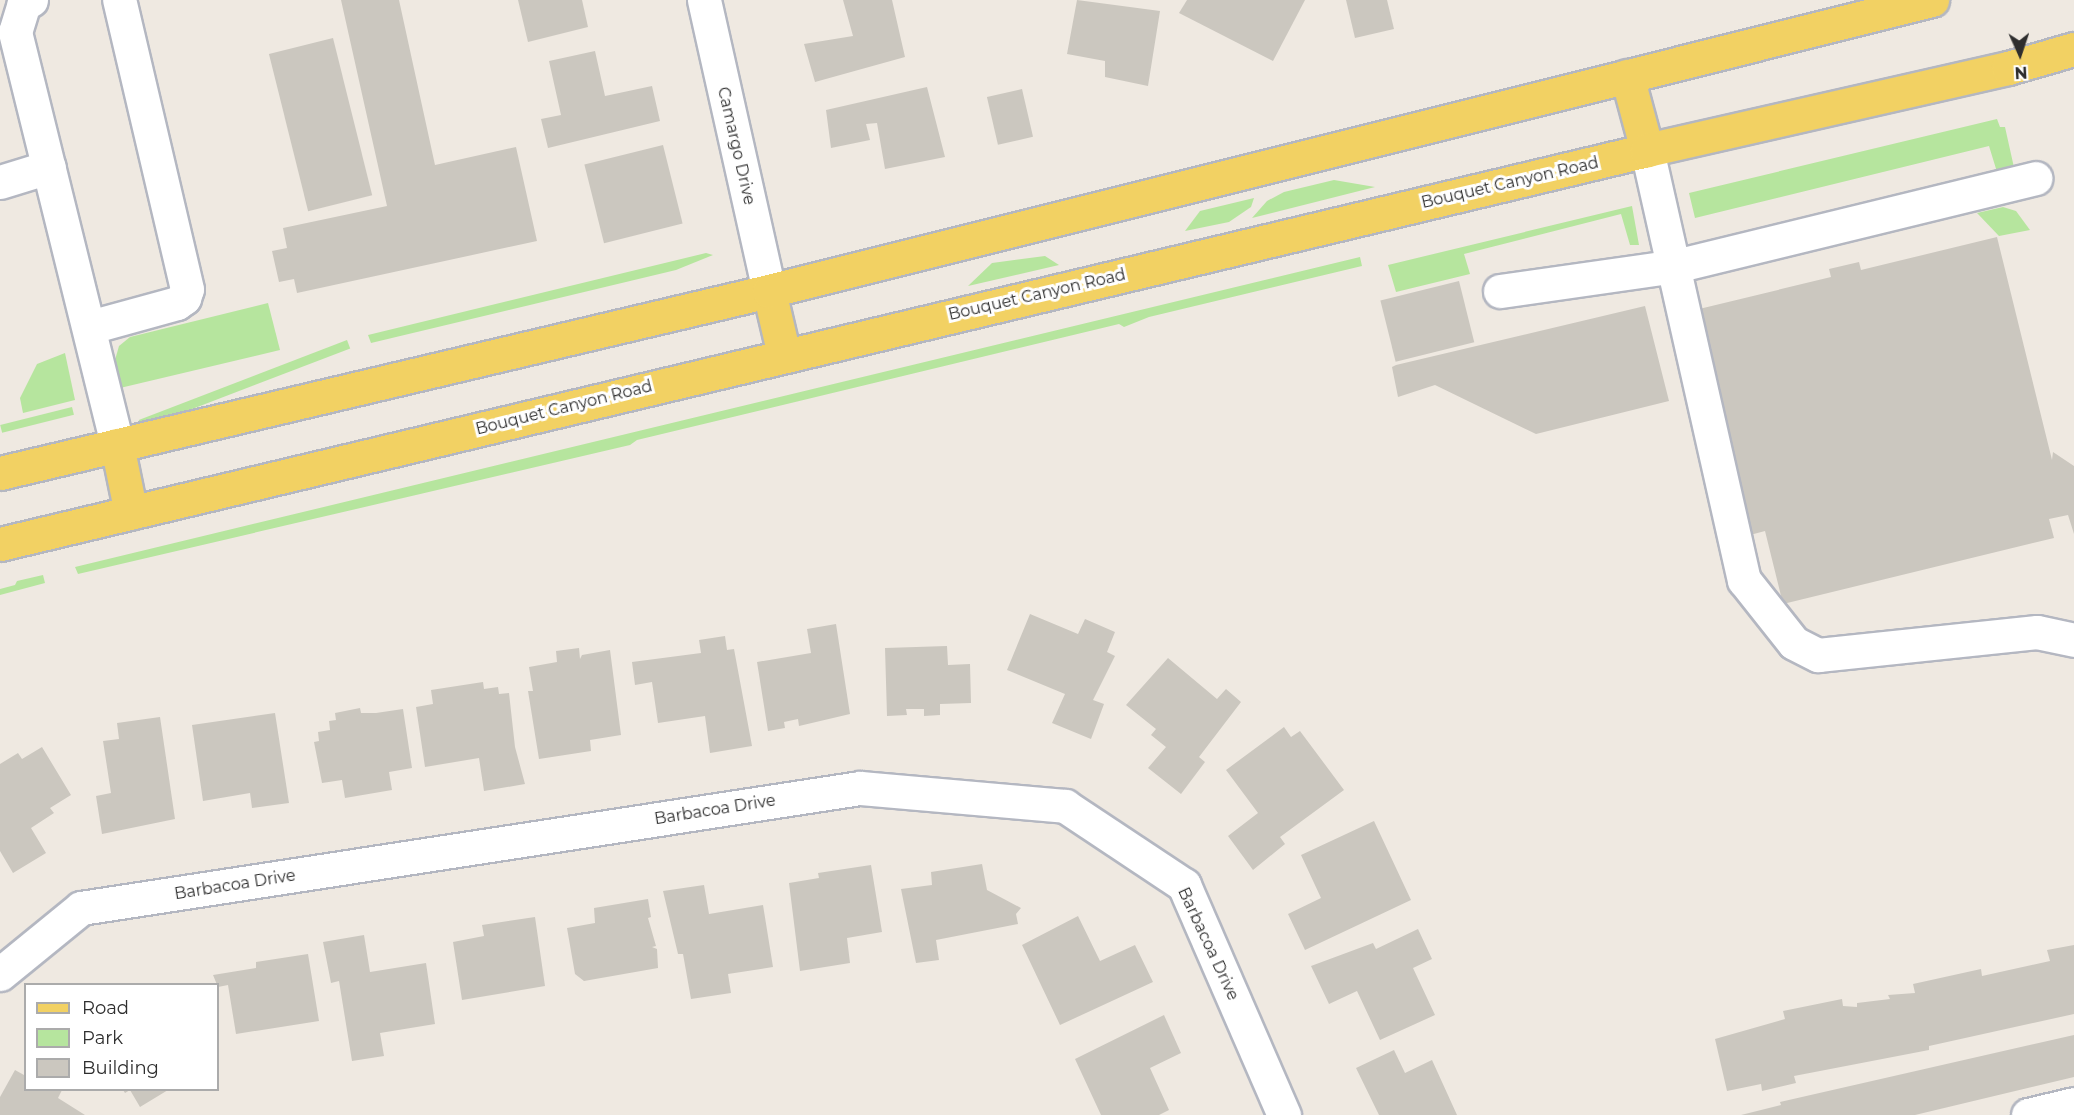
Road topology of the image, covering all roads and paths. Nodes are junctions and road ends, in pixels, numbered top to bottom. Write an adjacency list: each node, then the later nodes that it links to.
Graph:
1 (31, 0): 8 (street)
2 (119, 0): 14 (street)
3 (704, 0): 12 (street, Camargo Drive)
4 (1932, 0): 6 (main road)
5 (2074, 49): 7 (main road, Bouquet Canyon Road)
6 (1627, 76): 7 (main road); 12 (main road)
7 (1647, 150): 11 (street); 15 (main road, Bouquet Canyon Road)
8 (49, 167): 10 (street); 14 (street)
9 (2036, 178): 11 (street)
10 (0, 182)
11 (1675, 266): 13 (street); 20 (street)
12 (769, 291): 15 (main road); 16 (main road)
13 (1500, 291)
14 (90, 327): 16 (street)
15 (783, 356): 18 (main road, Bouquet Canyon Road)
16 (117, 445): 17 (main road); 18 (main road)
17 (0, 473)
18 (131, 513): 19 (main road, Bouquet Canyon Road)
19 (0, 544)
20 (2074, 640)
21 (0, 974): 23 (street, Barbacoa Drive)
22 (2074, 1104): 24 (street)
23 (1284, 1115)
24 (2028, 1115)

